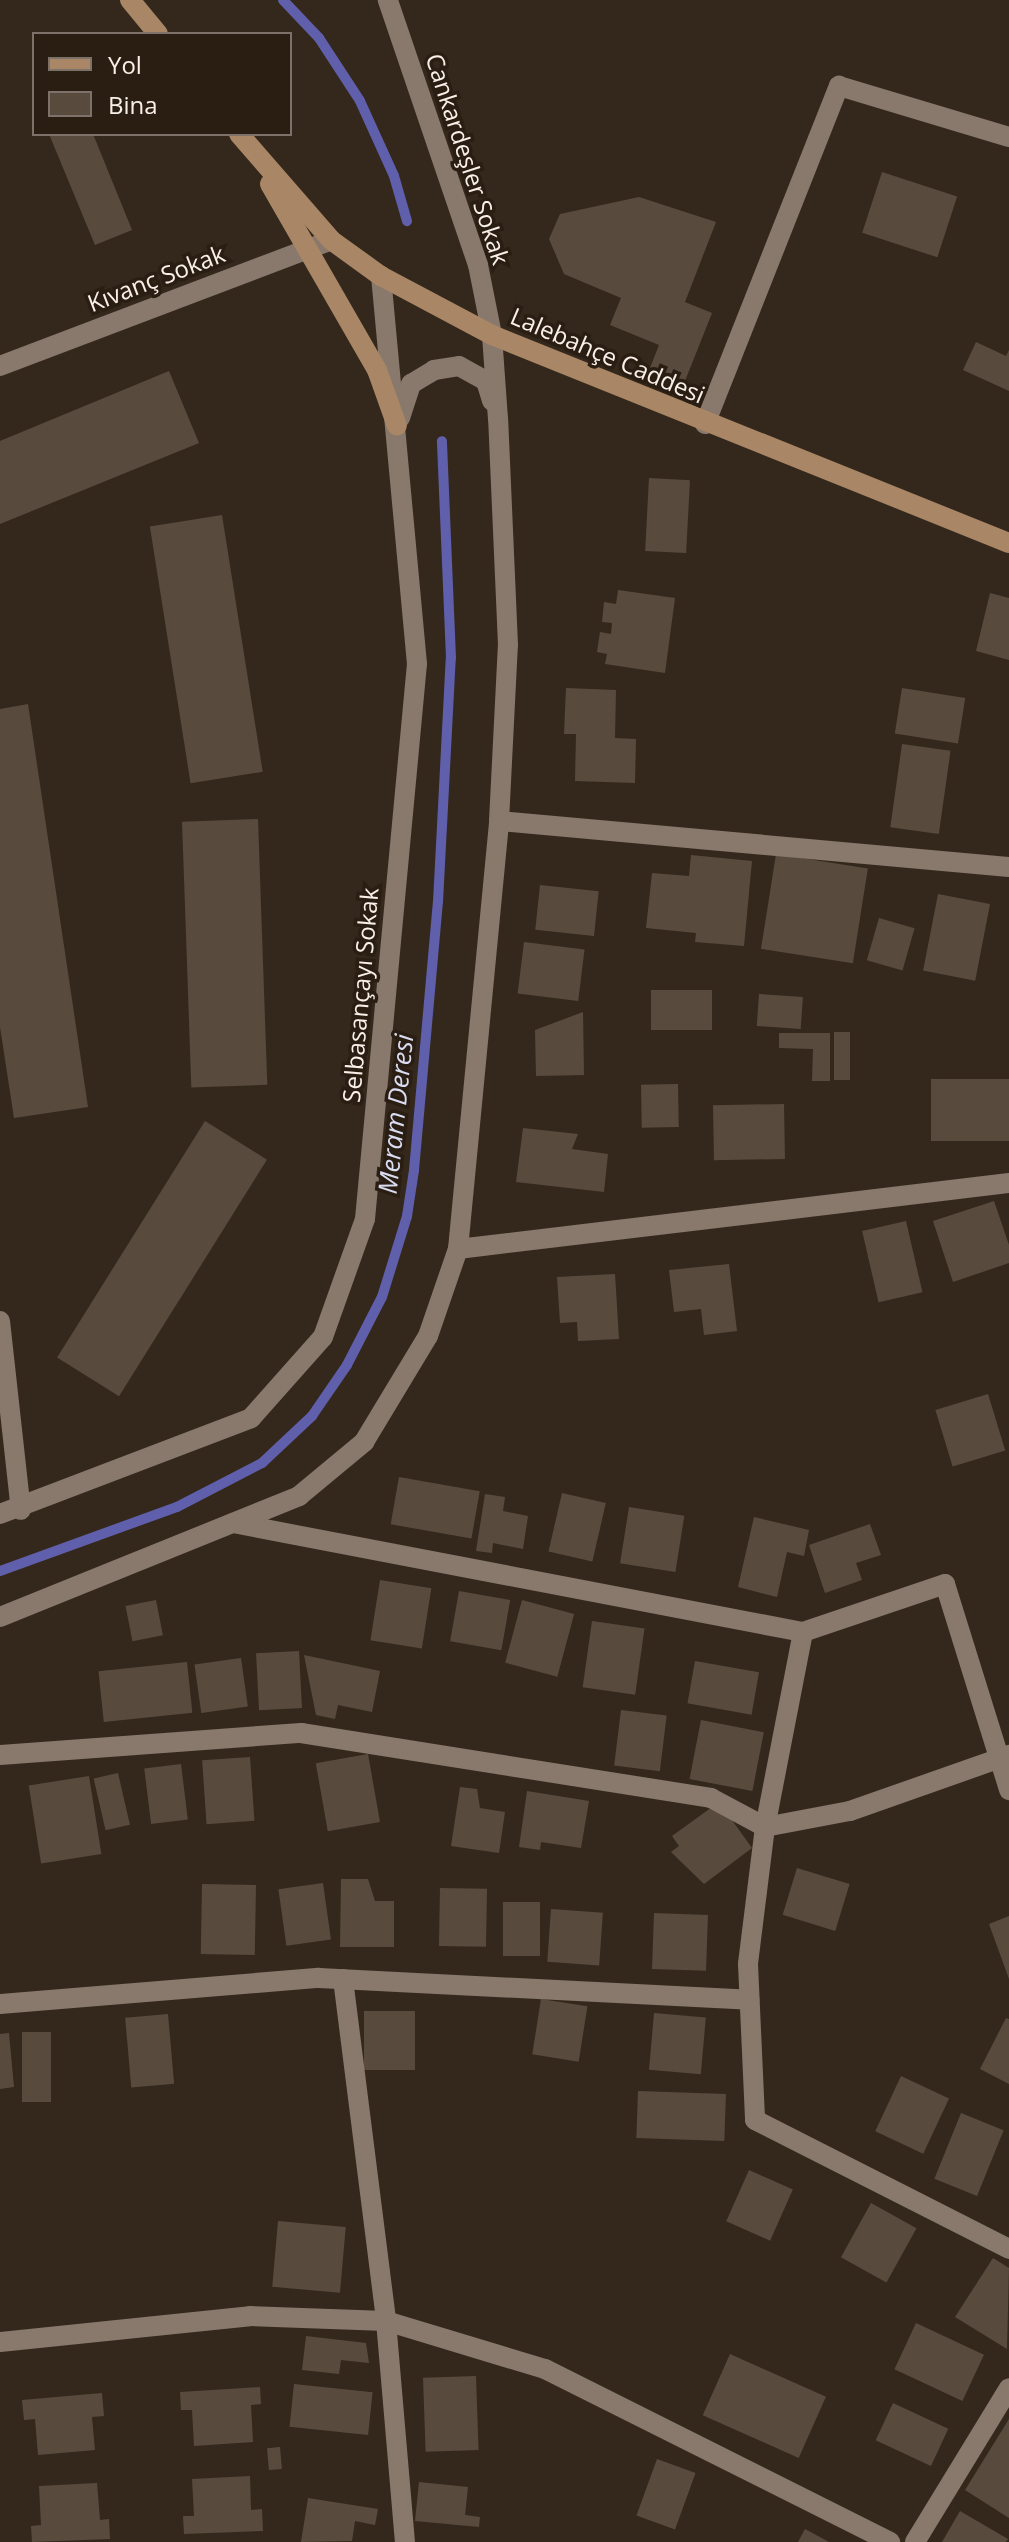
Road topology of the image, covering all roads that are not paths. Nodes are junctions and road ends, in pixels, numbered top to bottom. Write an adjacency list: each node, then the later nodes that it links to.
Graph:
1 (130, 0): 3 (street)
2 (388, 1): 9 (street, Cankardeşler Sokak)
3 (156, 32)
4 (1009, 137): 12 (street)
5 (243, 138): 6 (street, Lalebahçe Caddesi); 7 (street)
6 (331, 240): 7 (street, Kıvanç Sokak); 8 (street, Lalebahçe Caddesi)
7 (307, 249): 10 (street, Kıvanç Sokak); 13 (street)
8 (381, 276): 9 (street, Lalebahçe Caddesi); 13 (street, Selbasançayı Sokak)
9 (492, 335): 11 (street, Cankardeşler Sokak); 12 (street, Lalebahçe Caddesi)
10 (0, 366)
11 (498, 419): 13 (street); 15 (street)
12 (705, 424): 14 (street, Lalebahçe Caddesi)
13 (397, 426): 20 (street, Selbasançayı Sokak)
14 (1009, 543)
15 (499, 821): 16 (street); 18 (street)
16 (1009, 867)
17 (1007, 1190): 18 (street)
18 (458, 1249): 22 (street)
19 (0, 1321): 20 (street)
20 (21, 1510): 21 (street, Selbasançayı Sokak)
21 (0, 1514)
22 (233, 1523): 23 (street); 24 (street)
23 (0, 1617)
24 (803, 1632): 26 (street); 28 (street)
25 (0, 1755): 28 (street)
26 (1003, 1758): 27 (street); 28 (street)
27 (1009, 1790)
28 (765, 1827): 30 (street)
29 (343, 1979): 30 (street); 31 (street); 33 (street)
30 (749, 2000): 32 (street)
31 (0, 2004)
32 (1009, 2249)
33 (386, 2321): 34 (street); 36 (street); 37 (street)
34 (0, 2342)
35 (1009, 2388): 38 (street)
36 (405, 2542)
37 (890, 2542)
38 (915, 2542)

